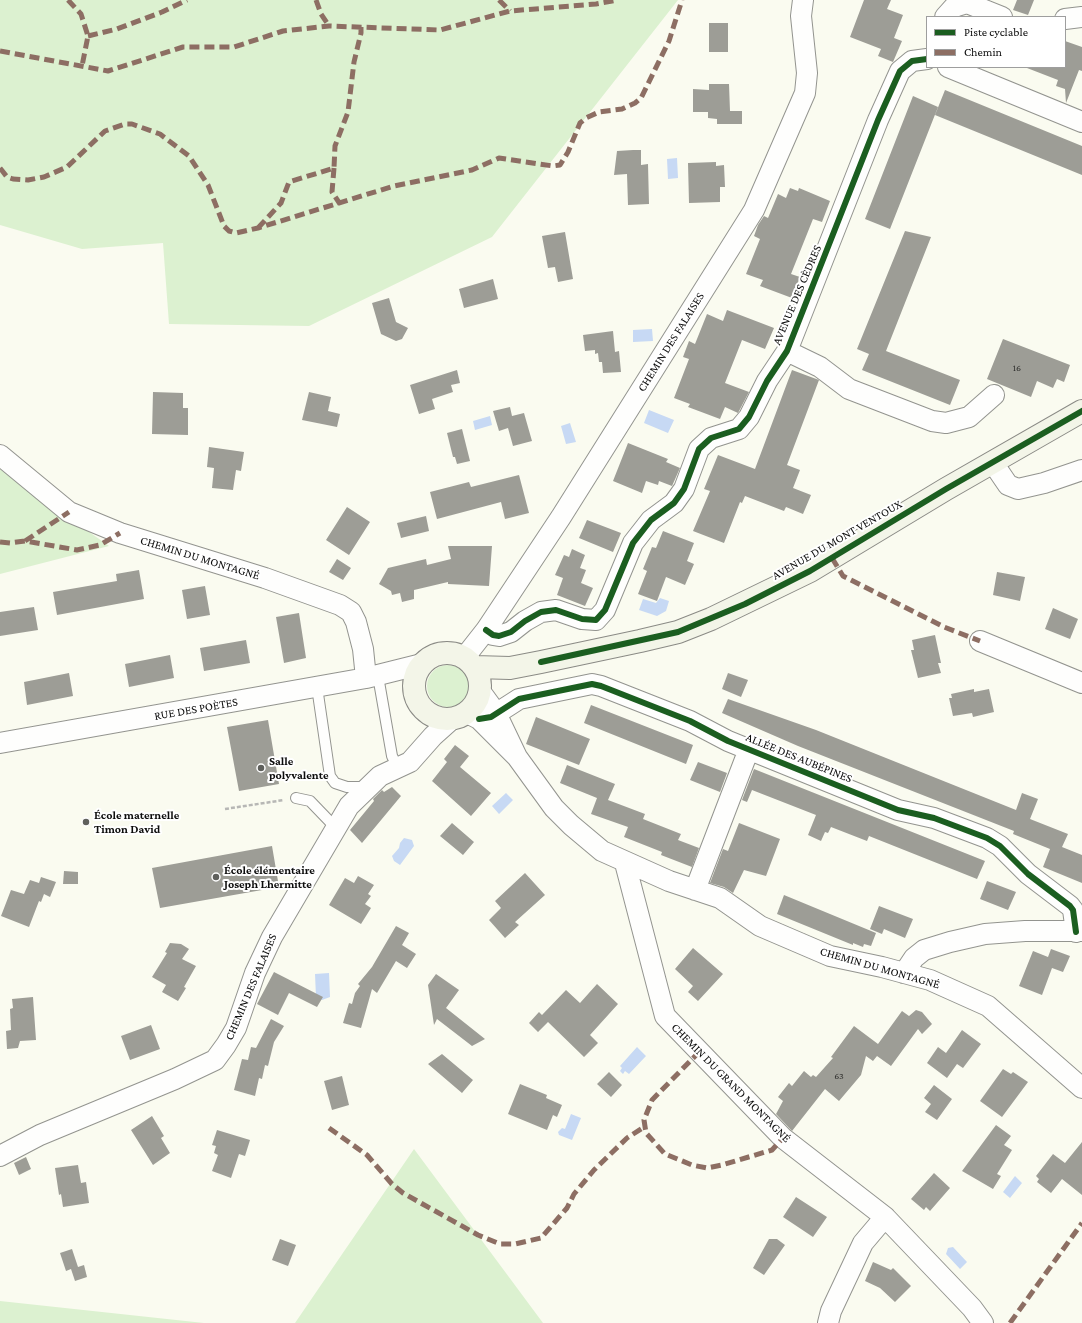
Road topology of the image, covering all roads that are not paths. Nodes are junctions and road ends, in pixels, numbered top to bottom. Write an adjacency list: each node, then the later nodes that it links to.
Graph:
1 (803, 0): 15 (street, CHEMIN DES FALAISES)
2 (946, 16): 3 (street)
3 (1000, 16)
4 (1082, 17): 5 (street)
5 (1066, 19)
6 (926, 59): 9 (street, AVENUE DES CÈDRES)
7 (950, 68): 8 (street)
8 (1082, 122)
9 (787, 351): 10 (street); 15 (street, AVENUE DES CÈDRES)
10 (994, 395)
11 (1082, 411): 13 (street, AVENUE DU MONT VENTOUX)
12 (0, 455): 19 (street, CHEMIN DU MONTAGNÉ)
13 (993, 463): 14 (street); 18 (street, AVENUE DU MONT VENTOUX)
14 (1082, 470)
15 (486, 630): 18 (street, CHEMIN DES FALAISES)
16 (980, 641): 20 (street)
17 (418, 672): 18 (street); 19 (street, RUE DES POÈTES); 22 (street)
18 (475, 674): 22 (street)
19 (378, 676): 21 (street, RUE DES POÈTES); 25 (lane)
20 (1082, 683)
21 (317, 687): 23 (street, RUE DES POÈTES); 26 (lane)
22 (460, 719): 24 (street, ALLÉE DES AUBÉPINES); 25 (street, CHEMIN DES FALAISES); 29 (street, CHEMIN DU MONTAGNÉ)
23 (0, 743)
24 (749, 749): 30 (street); 31 (street, ALLÉE DES AUBÉPINES)
25 (398, 768): 26 (street, CHEMIN DES FALAISES)
26 (367, 787): 28 (street, CHEMIN DES FALAISES)
27 (296, 798): 28 (lane)
28 (336, 828): 34 (street, CHEMIN DES FALAISES)
29 (626, 863): 30 (street, CHEMIN DU MONTAGNÉ); 35 (street, CHEMIN DU GRAND MONTAGNÉ)
30 (695, 890): 32 (street, CHEMIN DU MONTAGNÉ)
31 (1079, 932): 32 (street)
32 (904, 973): 33 (street, CHEMIN DU MONTAGNÉ)
33 (1082, 1088)
34 (0, 1156)
35 (885, 1217): 36 (street); 37 (street, CHEMIN DU GRAND MONTAGNÉ)
36 (828, 1323)
37 (984, 1323)

